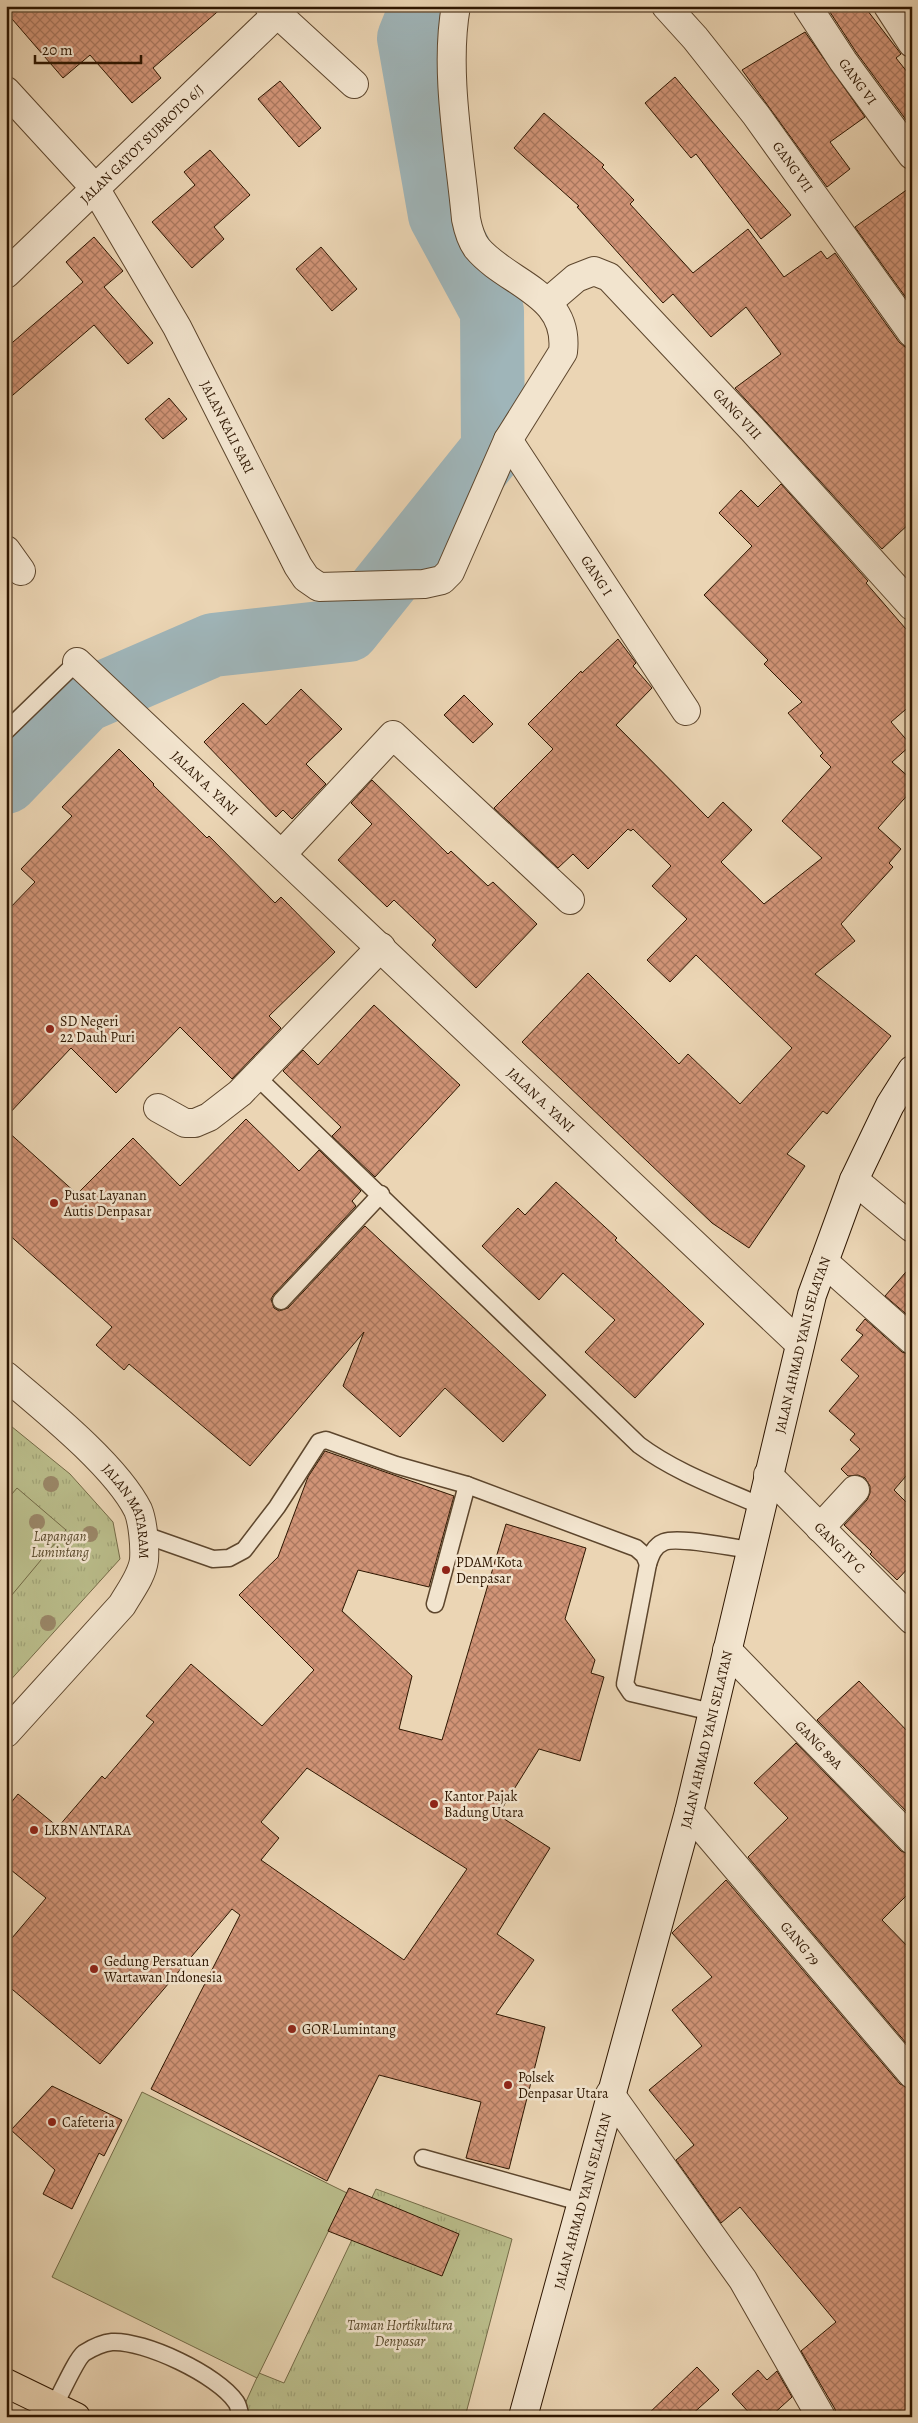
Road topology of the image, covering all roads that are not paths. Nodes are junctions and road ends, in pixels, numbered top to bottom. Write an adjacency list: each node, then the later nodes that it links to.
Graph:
1 (456, 6): 12 (street)
2 (666, 6): 13 (street, GANG VII)
3 (807, 6): 9 (street, GANG VI)
4 (888, 6): 6 (street)
5 (273, 10): 7 (street); 10 (street, JALAN GATOT SUBROTO 6/J)
6 (912, 43)
7 (354, 84)
8 (6, 91): 10 (street, JALAN KALI SARI)
9 (912, 155)
10 (95, 188): 11 (street, JALAN GATOT SUBROTO 6/J); 14 (street, JALAN KALI SARI)
11 (6, 274)
12 (548, 302): 14 (street, JALAN KALI SARI); 15 (street, GANG VIII)
13 (912, 333)
14 (508, 440): 17 (street, GANG I)
15 (912, 606)
16 (81, 665): 18 (lane); 19 (street, JALAN A. YANI)
17 (686, 711)
18 (6, 731)
19 (282, 854): 20 (street); 21 (street, JALAN A. YANI)
20 (570, 900)
21 (381, 947): 23 (street); 31 (street, JALAN A. YANI)
22 (912, 1070): 25 (street, JALAN AHMAD YANI SELATAN)
23 (257, 1076): 24 (street); 26 (lane)
24 (158, 1108)
25 (854, 1180): 27 (street); 28 (street, JALAN AHMAD YANI SELATAN)
26 (381, 1194): 29 (lane); 36 (lane)
27 (912, 1228)
28 (824, 1262): 30 (street); 31 (street, JALAN AHMAD YANI SELATAN)
29 (281, 1301)
30 (912, 1340)
31 (800, 1344): 33 (street, JALAN AHMAD YANI SELATAN)
32 (6, 1376): 38 (street, JALAN MATARAM)
33 (768, 1475): 36 (street, JALAN AHMAD YANI SELATAN); 37 (street, GANG IV C)
34 (466, 1485): 38 (lane); 40 (lane); 41 (lane)
35 (854, 1490): 37 (street)
36 (761, 1506): 39 (street, JALAN AHMAD YANI SELATAN)
37 (820, 1528): 42 (street, GANG IV C)
38 (142, 1534): 45 (street, JALAN MATARAM)
39 (751, 1550): 40 (lane); 43 (street, JALAN AHMAD YANI SELATAN)
40 (648, 1564): 44 (lane)
41 (435, 1604)
42 (912, 1620)
43 (727, 1650): 44 (street, JALAN AHMAD YANI SELATAN); 47 (street, GANG 89A)
44 (712, 1712): 46 (street, JALAN AHMAD YANI SELATAN)
45 (6, 1733)
46 (689, 1812): 48 (street, GANG 79); 49 (street, JALAN AHMAD YANI SELATAN)
47 (912, 1840)
48 (912, 2074)
49 (610, 2094): 51 (street, JALAN AHMAD YANI SELATAN); 56 (street)
50 (423, 2158): 51 (lane)
51 (580, 2202): 55 (street, JALAN AHMAD YANI SELATAN)
52 (6, 2383): 53 (highway)
53 (65, 2412): 54 (lane)
54 (241, 2417)
55 (523, 2417)
56 (821, 2417)

